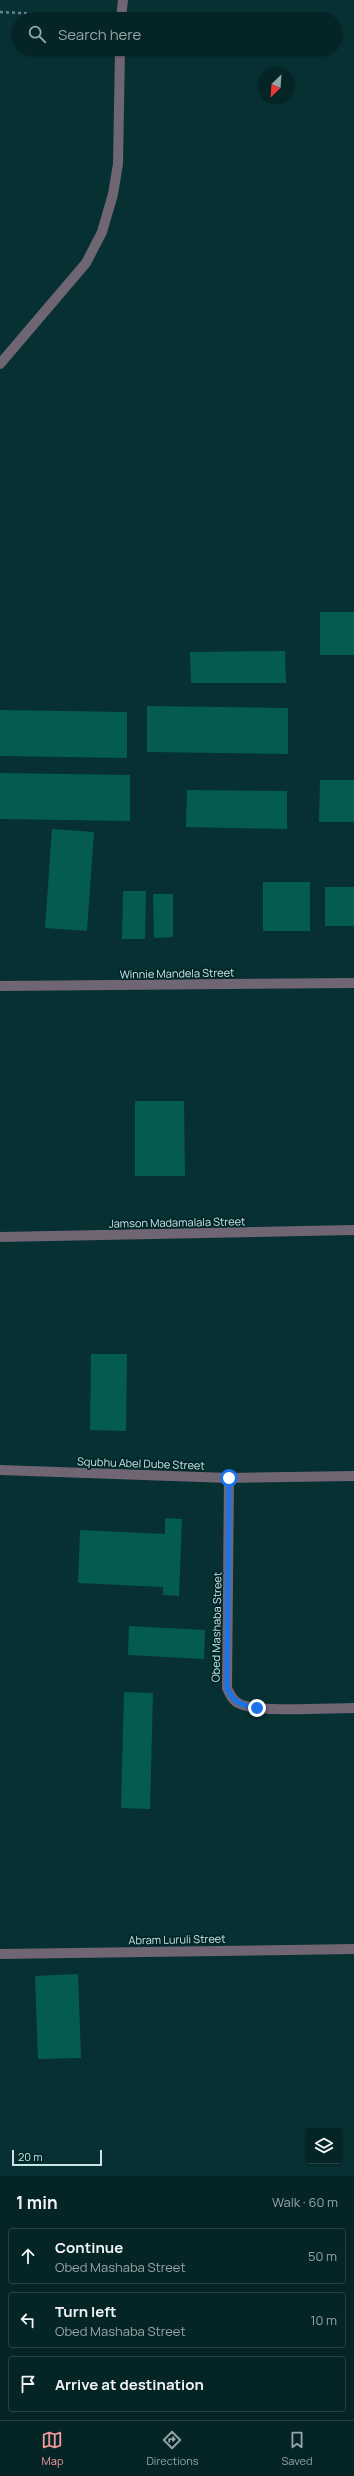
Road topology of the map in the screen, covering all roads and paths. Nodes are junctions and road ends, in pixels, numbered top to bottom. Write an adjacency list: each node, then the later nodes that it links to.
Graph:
1 (123, 0): 3 (street)
2 (0, 12): 4 (path)
3 (122, 12)
4 (12, 13)
5 (120, 56): 6 (street)
6 (0, 364)
7 (354, 983): 8 (street, Winnie Mandela Street)
8 (0, 986)
9 (354, 1230): 10 (street, Jamson Madamalala Street)
10 (0, 1237)
11 (0, 1470): 13 (street, Squbhu Abel Dube Street)
12 (354, 1476): 13 (street, Squbhu Abel Dube Street)
13 (229, 1478): 14 (street, Obed Mashaba Street)
14 (354, 1708)
15 (354, 1949): 16 (street, Abram Luruli Street)
16 (0, 1954)

